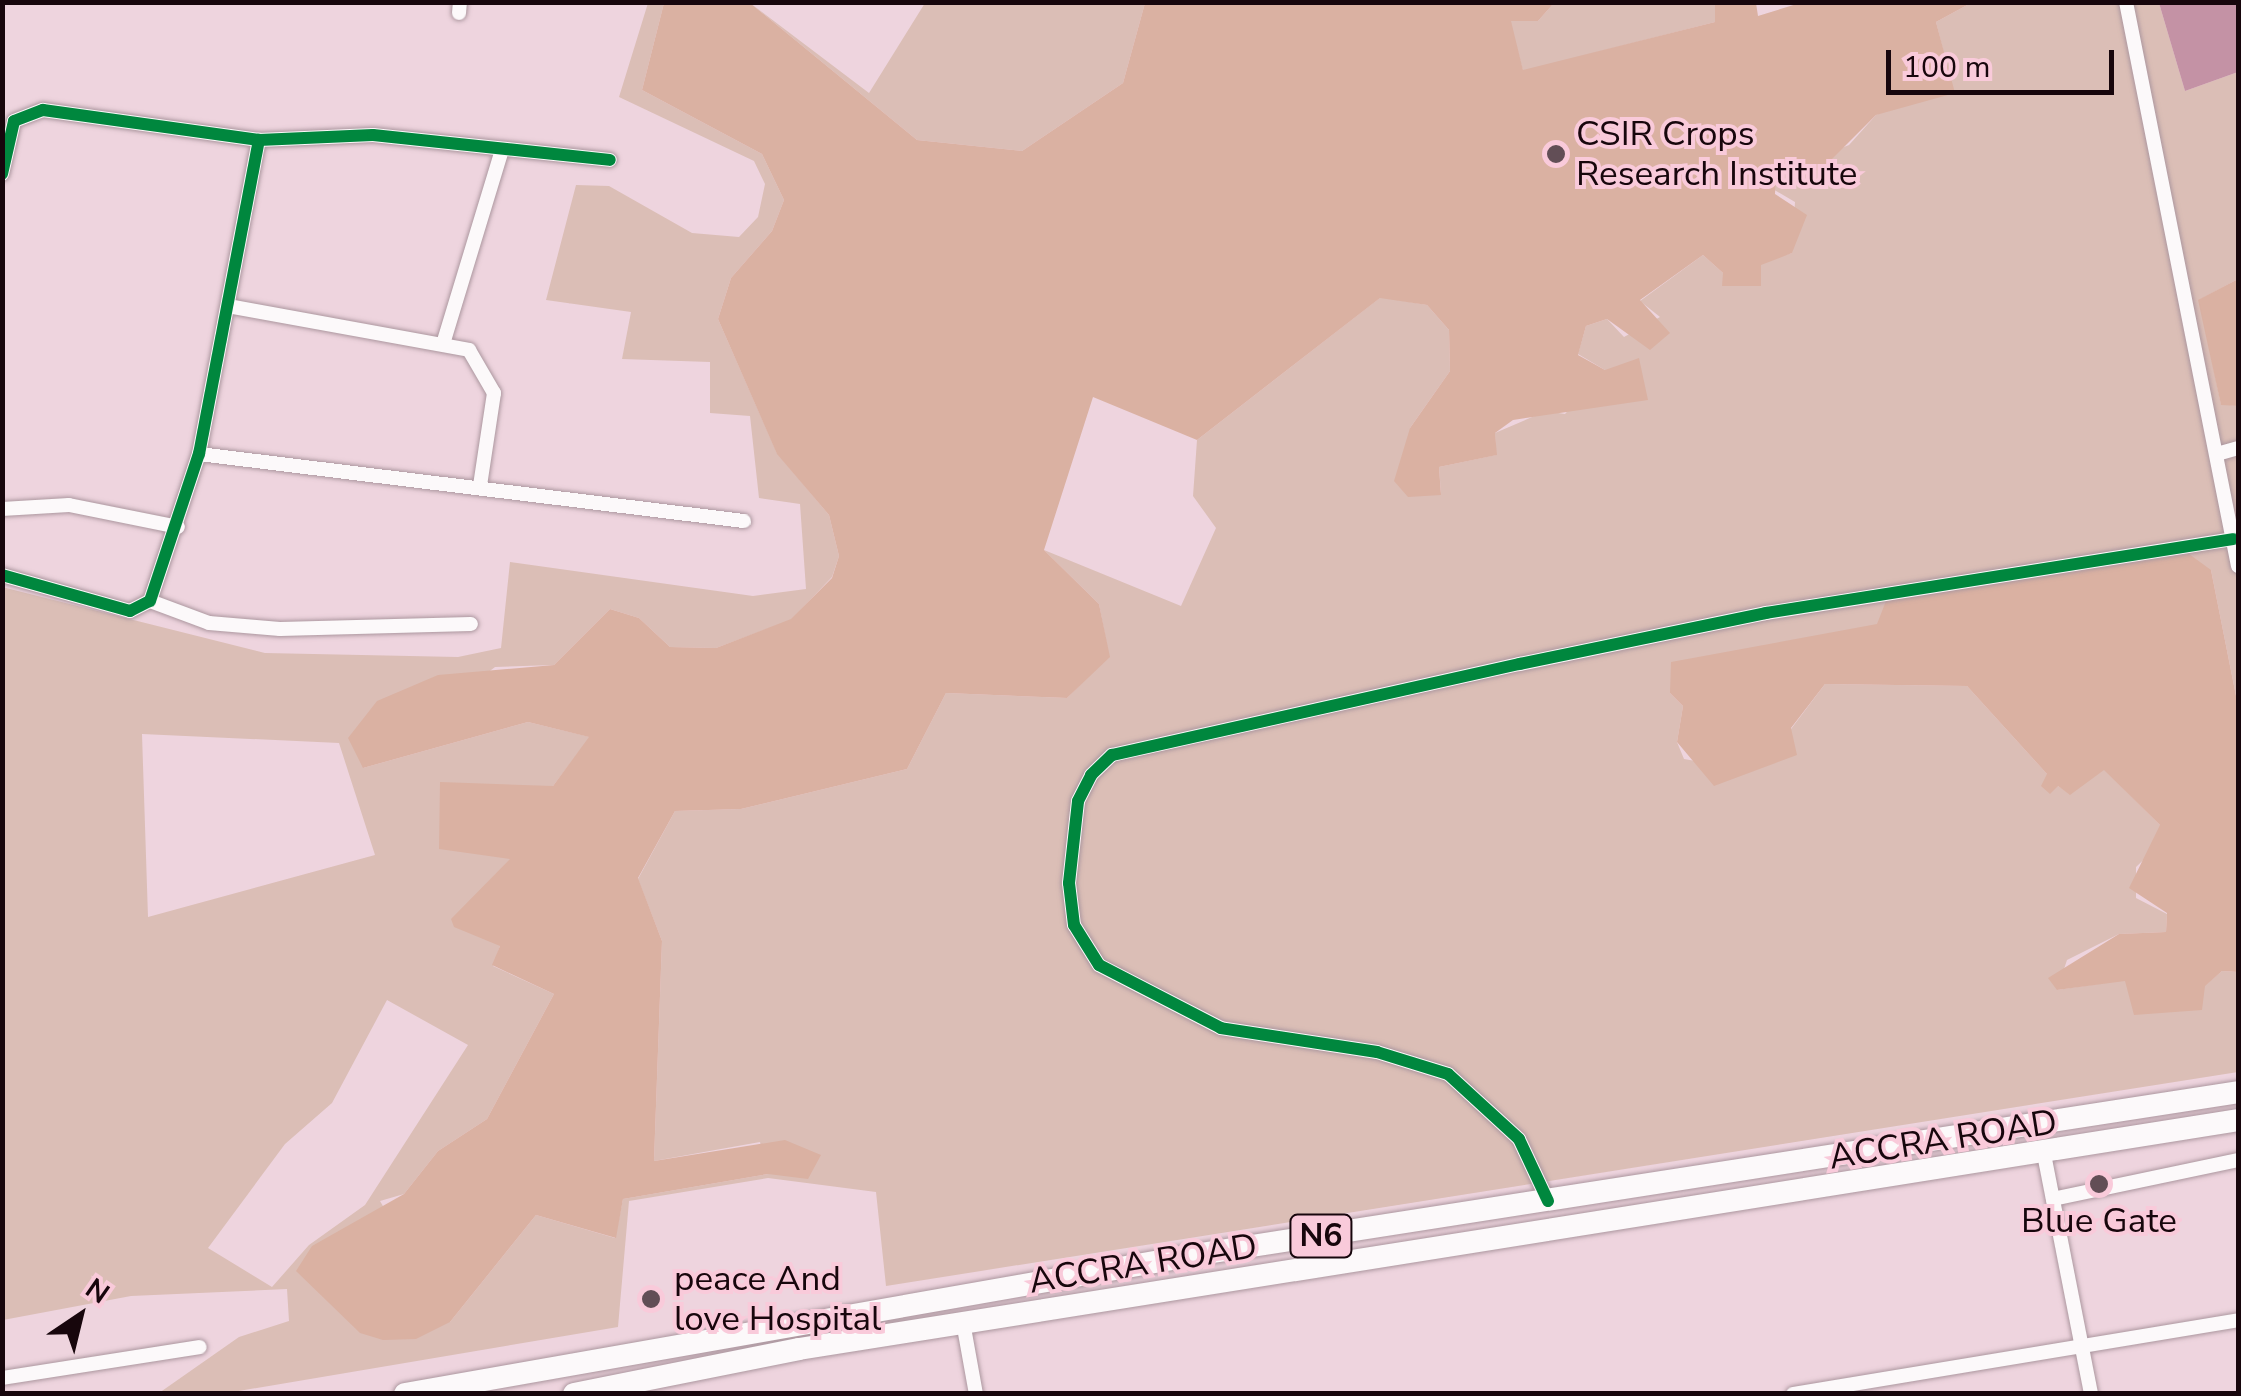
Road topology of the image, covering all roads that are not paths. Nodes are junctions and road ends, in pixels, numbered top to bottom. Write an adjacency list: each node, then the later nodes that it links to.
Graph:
1 (2126, 2): 11 (street)
2 (6, 130): 3 (street); 6 (street)
3 (259, 140): 4 (street); 7 (street)
4 (502, 150): 5 (street); 8 (street)
5 (610, 160)
6 (2, 174)
7 (228, 306): 8 (street); 10 (street)
8 (443, 344): 12 (street)
9 (2238, 448): 11 (street)
10 (199, 454): 12 (street); 15 (street)
11 (2217, 454): 16 (street)
12 (480, 486): 14 (street)
13 (2, 509): 15 (street)
14 (744, 520)
15 (178, 527): 19 (street)
16 (2233, 539): 17 (street); 26 (street)
17 (2238, 566)
18 (2, 576): 19 (street)
19 (150, 601): 20 (street)
20 (470, 624)
21 (2238, 1092): 26 (highway, ACCRA ROAD / N6)
22 (2238, 1120): 23 (highway, ACCRA ROAD / N6)
23 (2043, 1149): 25 (street); 28 (highway, ACCRA ROAD / N6)
24 (2238, 1160): 25 (street)
25 (2054, 1198): 29 (street)
26 (1548, 1201): 34 (highway, ACCRA ROAD / N6)
27 (2238, 1320): 29 (street)
28 (963, 1322): 33 (highway, ACCRA ROAD / N6); 35 (street)
29 (2082, 1342): 32 (street); 37 (street)
30 (200, 1347): 31 (street)
31 (2, 1378)
32 (1880, 1387): 36 (street)
33 (582, 1393)
34 (405, 1394)
35 (976, 1394)
36 (1793, 1394)
37 (2091, 1394)

